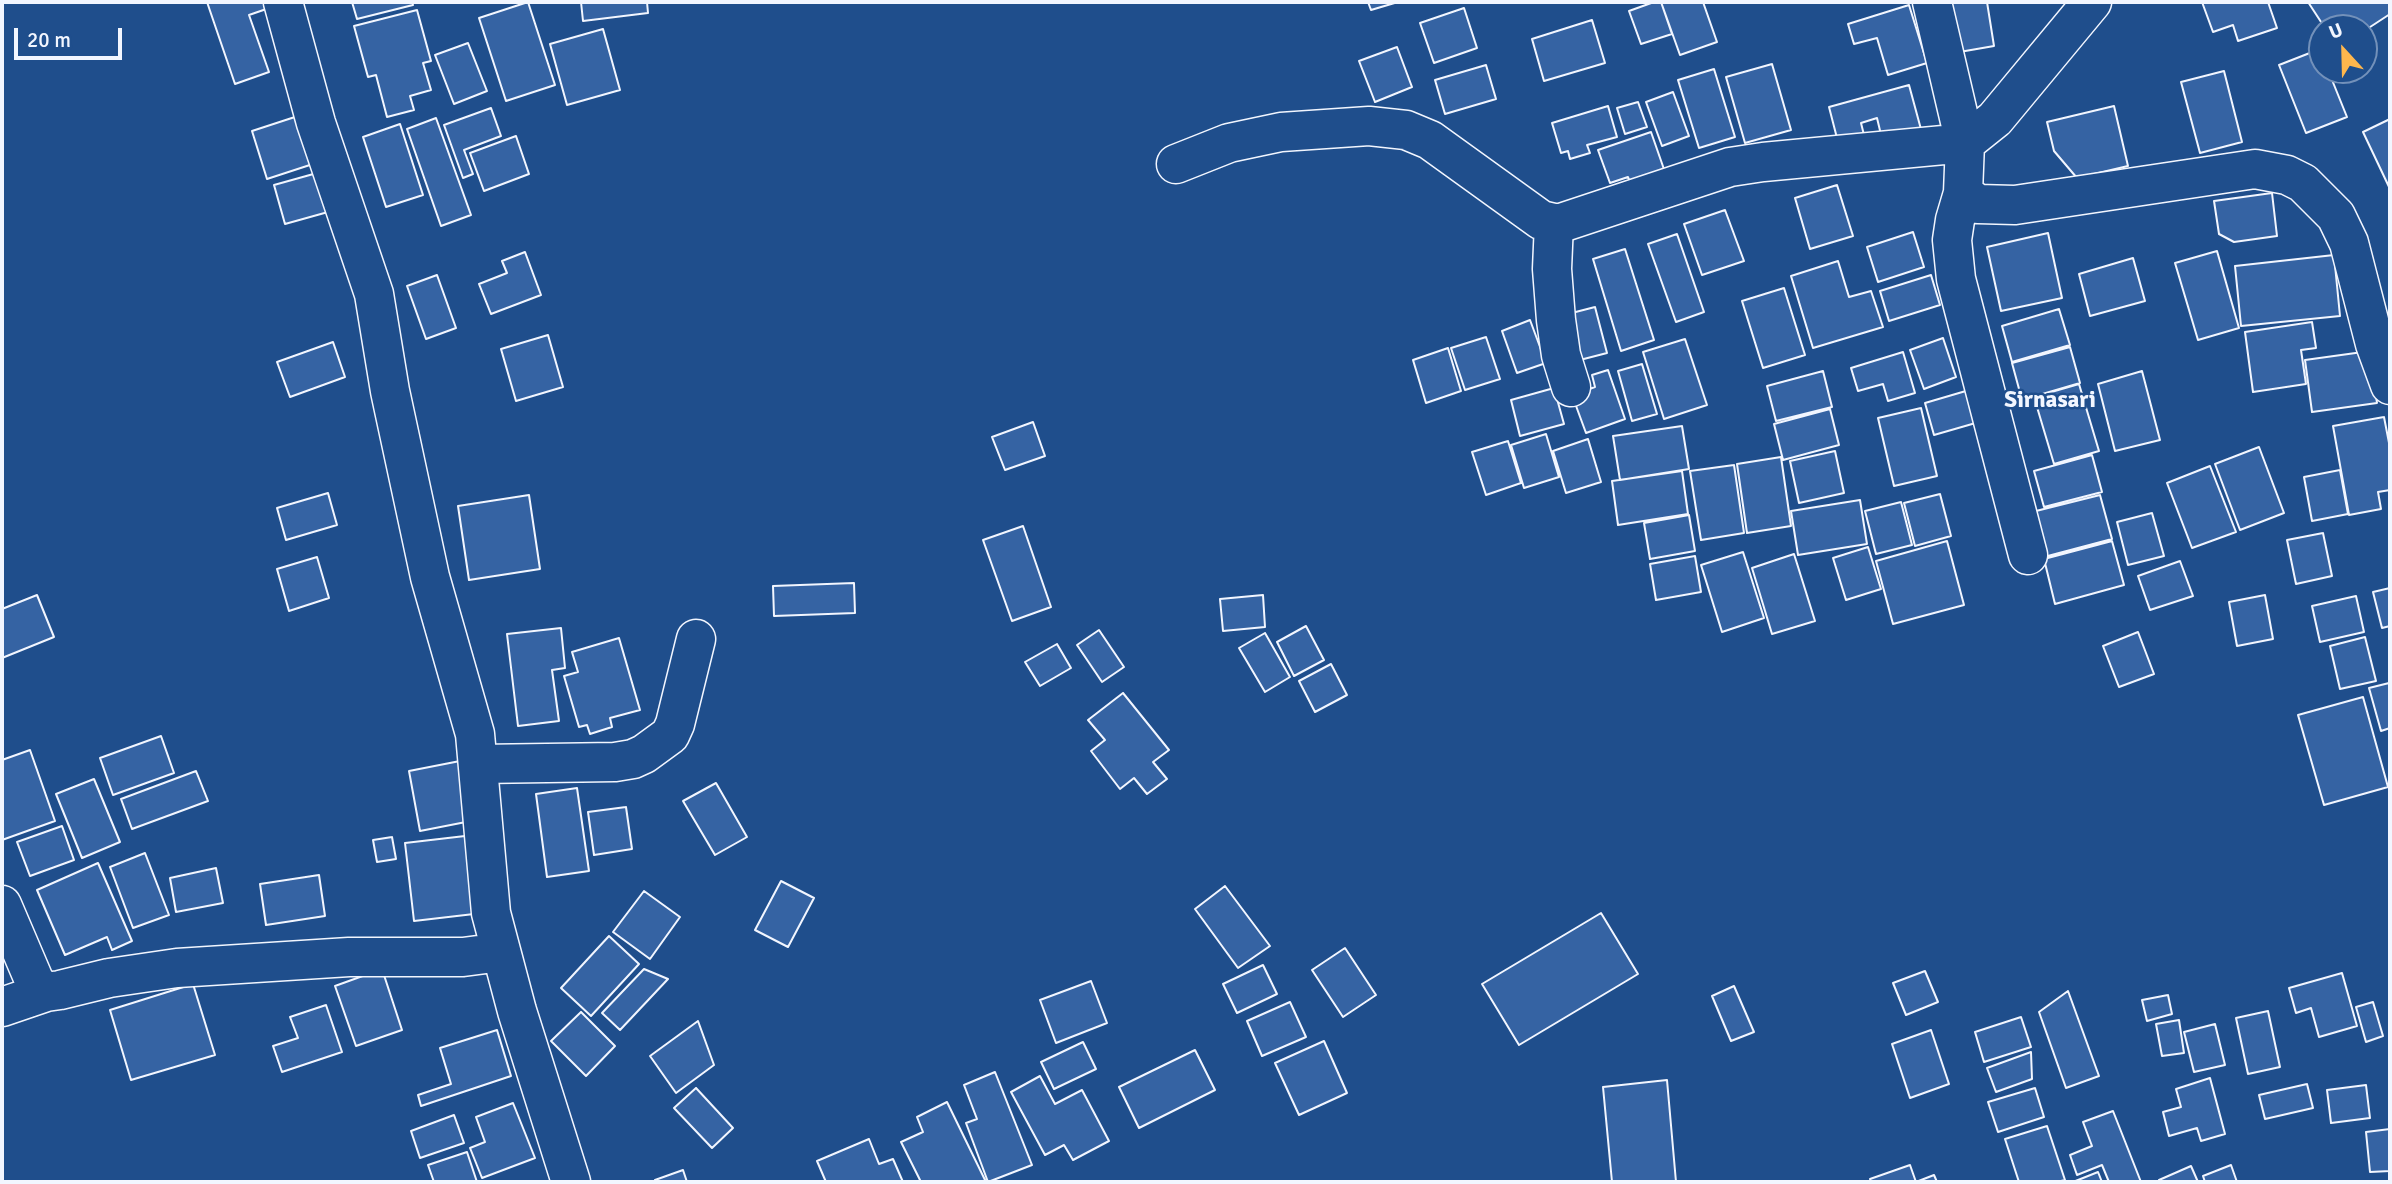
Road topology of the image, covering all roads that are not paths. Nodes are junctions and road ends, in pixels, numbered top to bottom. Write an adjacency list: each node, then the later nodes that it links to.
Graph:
1 (283, 2): 12 (street)
2 (1932, 2): 4 (street)
3 (2092, 2): 4 (street)
4 (1965, 144): 6 (street); 7 (street)
5 (1176, 164): 7 (street)
6 (1963, 193): 8 (street); 10 (street)
7 (1554, 223): 9 (street)
8 (2390, 385)
9 (1571, 387)
10 (2028, 555)
11 (696, 639): 12 (street)
12 (479, 764): 14 (street)
13 (2, 905): 15 (street)
14 (501, 952): 15 (street); 17 (street)
15 (46, 992): 16 (street)
16 (2, 1007)
17 (571, 1182)

